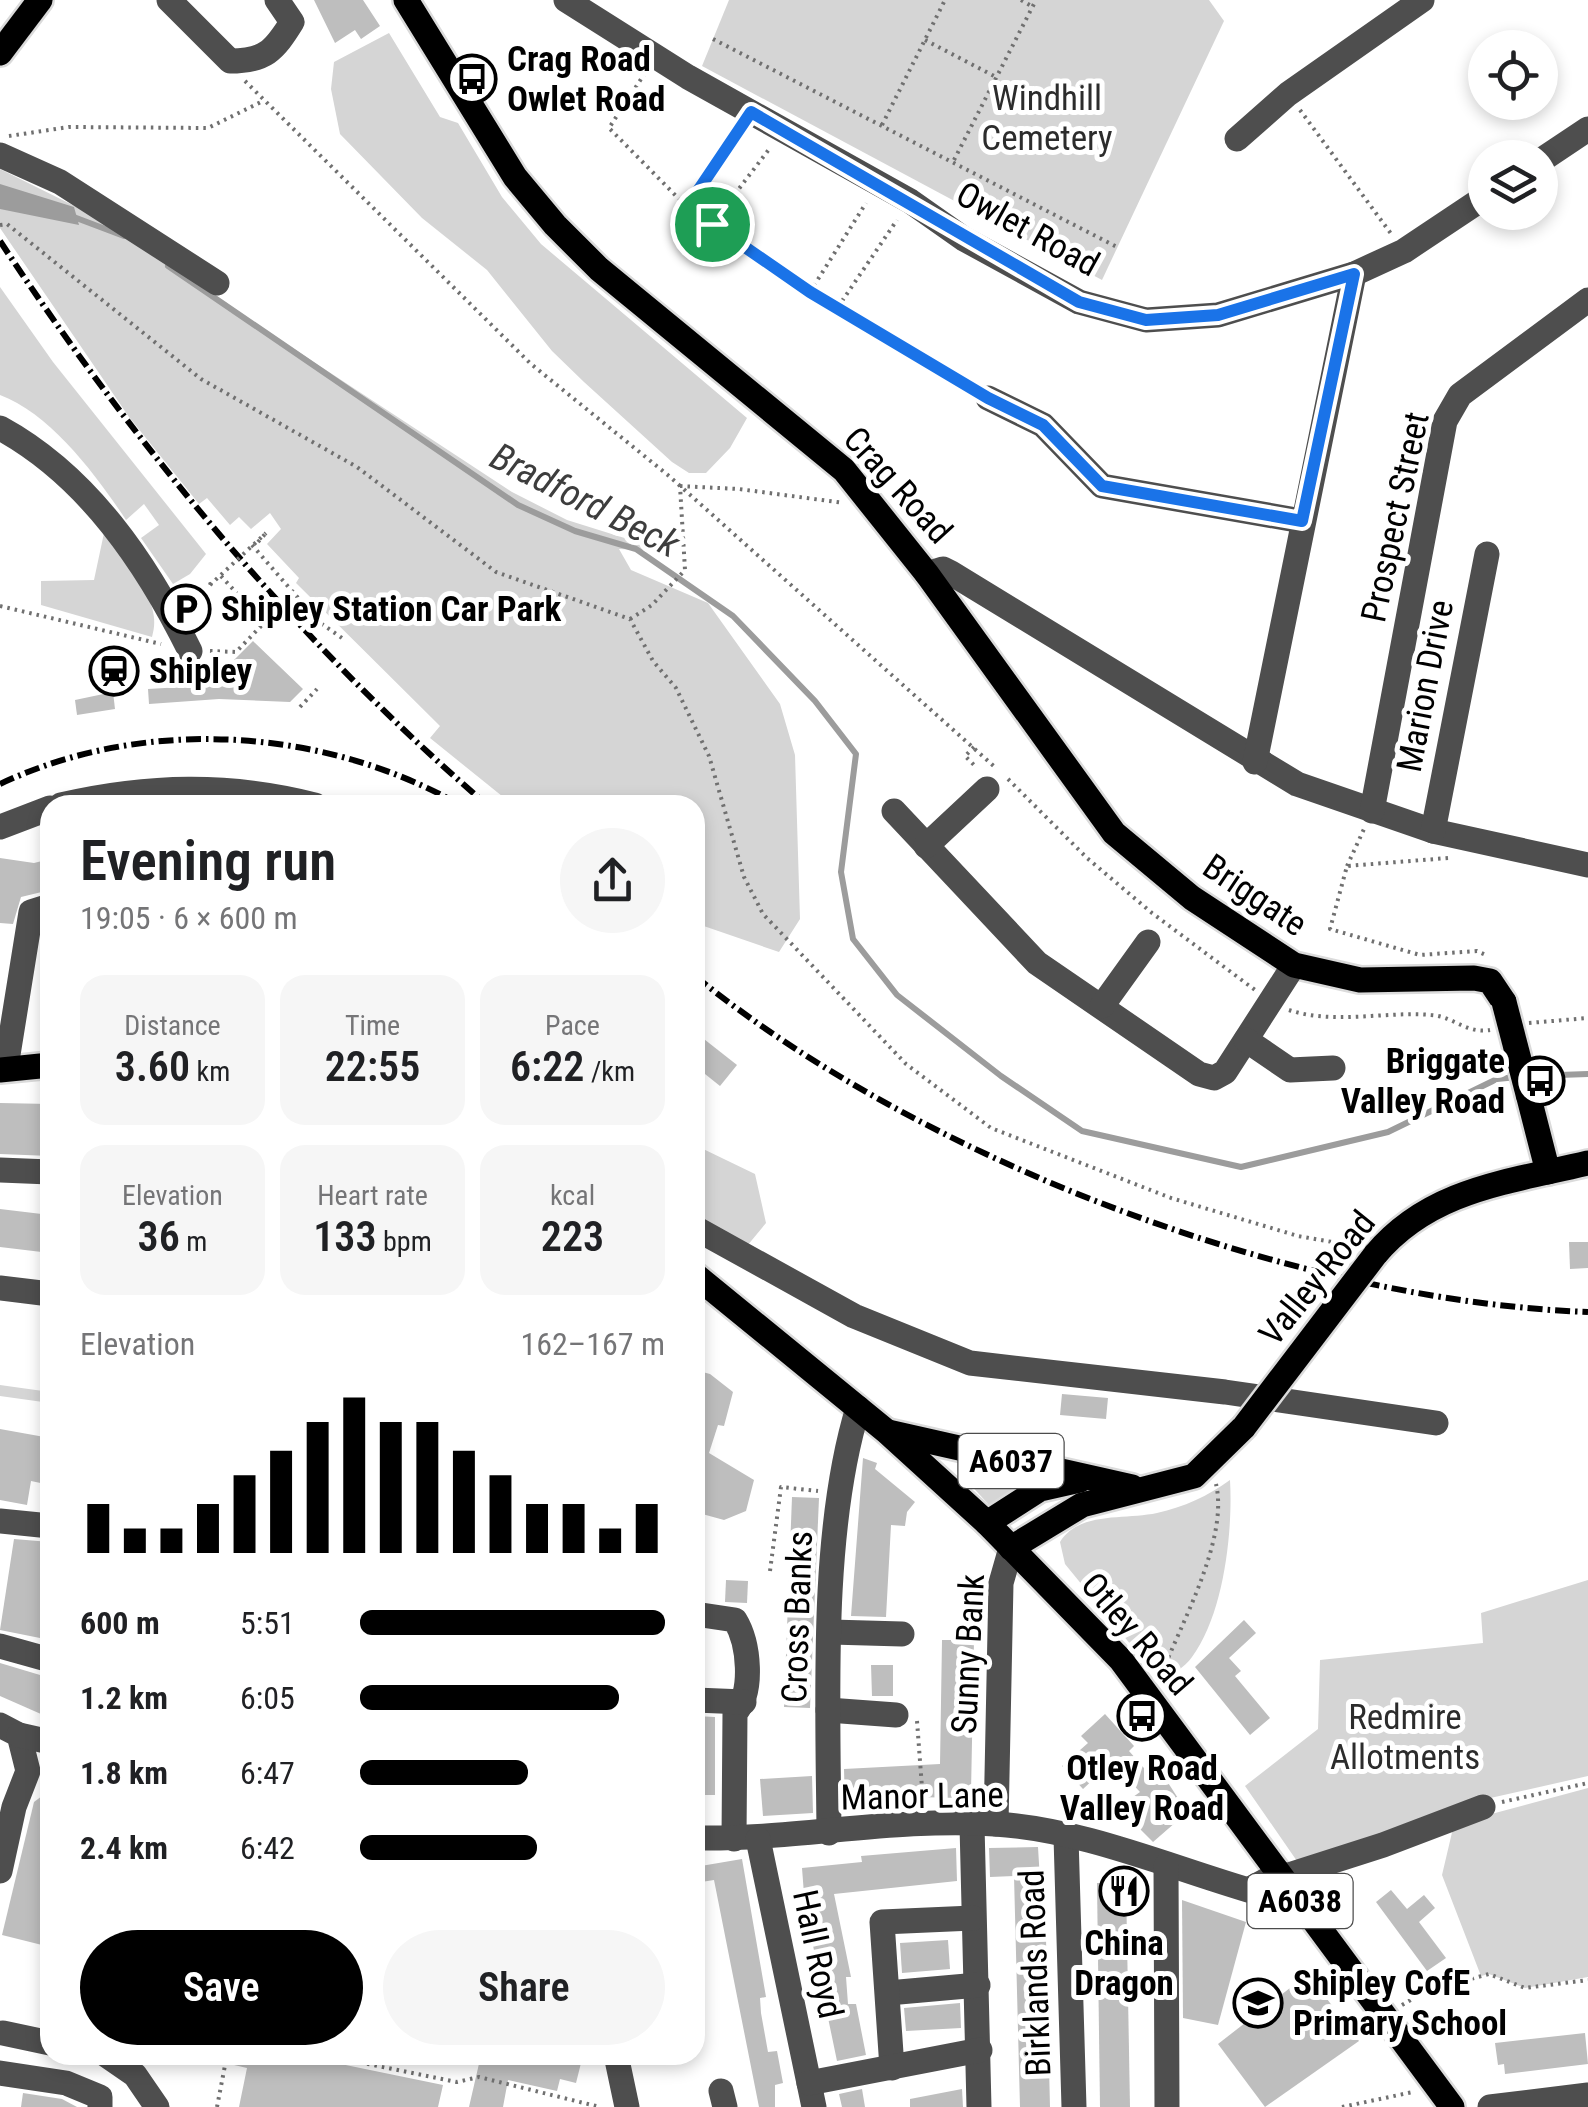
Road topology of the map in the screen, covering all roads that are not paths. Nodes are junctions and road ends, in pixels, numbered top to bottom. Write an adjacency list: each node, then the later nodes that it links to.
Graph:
1 (40, 0): 9 (main road)
2 (169, 0): 3 (street)
3 (278, 0)
4 (406, 0): 22 (main road, Crag Road)
5 (566, 0): 15 (street, Owlet Road)
6 (1370, 0): 8 (street)
7 (1422, 0): 8 (street)
8 (1386, 21): 11 (street)
9 (0, 52)
10 (1588, 129): 12 (street)
11 (1237, 139)
12 (1558, 148)
13 (0, 155): 16 (street)
14 (1468, 208): 15 (street, Owlet Road)
15 (1354, 274): 20 (street)
16 (216, 282)
17 (1588, 300): 28 (street, Prospect Street)
18 (988, 398): 20 (street)
19 (0, 428): 23 (street)
20 (1302, 521): 24 (street)
21 (1486, 554): 32 (street, Marion Drive)
22 (927, 574): 24 (street, Crag Road); 37 (main road, Briggate)
23 (190, 651)
24 (1254, 762): 28 (street, Crag Road)
25 (987, 789): 33 (street)
26 (173, 795): 27 (street)
27 (268, 795)
28 (1372, 810): 32 (street, Crag Road)
29 (894, 811): 33 (street)
30 (40, 812): 31 (street)
31 (0, 827)
32 (1433, 831): 34 (street, Crag Road)
33 (926, 846): 38 (street)
34 (1588, 865)
35 (40, 909): 39 (street)
36 (1148, 942): 38 (street)
37 (1294, 965): 40 (street); 47 (main road, Briggate, bridge)
38 (1102, 1006): 40 (street)
39 (7, 1014): 42 (street)
40 (1246, 1040): 43 (street)
41 (40, 1065): 42 (main road)
42 (2, 1067)
43 (1333, 1068)
44 (1588, 1163): 47 (main road, Valley Road / A6037)
45 (0, 1170): 46 (street)
46 (40, 1172)
47 (1548, 1172): 56 (main road, Valley Road / A6037, bridge)
48 (705, 1234): 53 (street)
49 (705, 1283): 52 (main road, Otley Road / A6038)
50 (0, 1288): 51 (street)
51 (40, 1293)
52 (858, 1408): 54 (main road, Otley Road / A6038); 62 (street, Cross Banks)
53 (1436, 1423)
54 (886, 1432): 55 (main road, Valley Road / A6037); 58 (main road, Otley Road / A6038)
55 (1092, 1478): 56 (main road, Valley Road / A6037); 58 (main road, Valley Road / A6037)
56 (1137, 1488): 60 (main road, Valley Road / A6037)
57 (0, 1520): 59 (street)
58 (986, 1523): 60 (main road, Otley Road / A6038)
59 (40, 1525)
60 (1011, 1548): 74 (street, Sunny Bank); 81 (main road, Otley Road / A6038)
61 (705, 1616): 67 (street)
62 (831, 1632): 63 (street); 68 (street, Cross Banks)
63 (902, 1634)
64 (0, 1646): 65 (street)
65 (40, 1657)
66 (705, 1700): 67 (street)
67 (744, 1702): 78 (street)
68 (828, 1710): 69 (street); 75 (street, Cross Banks)
69 (906, 1713)
70 (10, 1730): 71 (street); 72 (street)
71 (40, 1739)
72 (39, 1768): 80 (street)
73 (1482, 1807): 81 (street, Manor Lane)
74 (984, 1824): 75 (street, Manor Lane); 76 (street, Manor Lane); 82 (street, Sunny Bank)
75 (829, 1832): 78 (street, Manor Lane)
76 (1066, 1836): 79 (street, Manor Lane); 99 (street, Birklands Road)
77 (705, 1838): 78 (street, Manor Lane)
78 (746, 1839): 92 (street, Hall Royd)
79 (1166, 1866): 81 (street, Manor Lane); 100 (street)
80 (0, 1871)
81 (1281, 1875): 94 (main road, Otley Road / A6038)
82 (973, 1918): 83 (street, Sunny Bank); 84 (street)
83 (978, 1984): 84 (street); 87 (street, Sunny Bank)
84 (888, 1992): 90 (street)
85 (3, 2033): 86 (street)
86 (40, 2041)
87 (980, 2050): 90 (street); 98 (street, Sunny Bank)
88 (121, 2065): 96 (street)
89 (618, 2065): 97 (street)
90 (892, 2068): 92 (street)
91 (0, 2072): 95 (street)
92 (812, 2095)
93 (1588, 2095): 101 (street)
94 (1444, 2097)
95 (100, 2107)
96 (157, 2107)
97 (627, 2107)
98 (979, 2107)
99 (1074, 2107)
100 (1167, 2107)
101 (1490, 2107)

